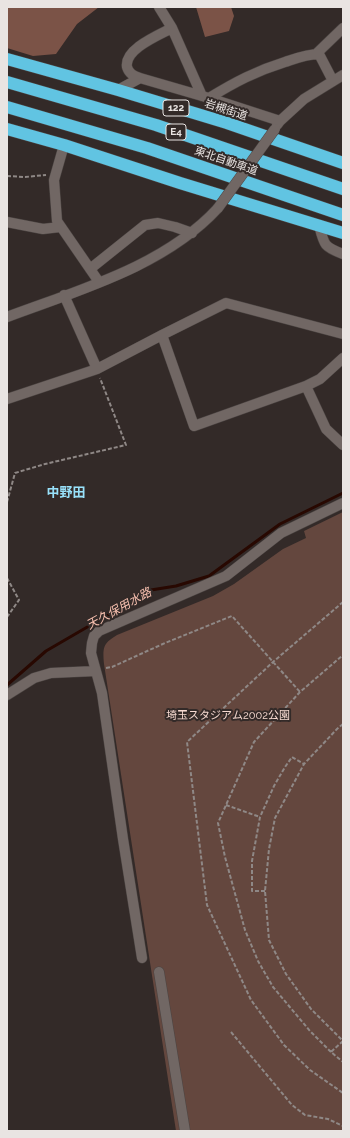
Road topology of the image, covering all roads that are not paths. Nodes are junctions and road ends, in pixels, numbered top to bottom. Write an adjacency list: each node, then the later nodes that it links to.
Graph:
1 (159, 7): 2 (street)
2 (172, 28): 7 (street); 11 (street)
3 (343, 28): 4 (street)
4 (316, 54): 8 (street); 11 (street)
5 (7, 60): 10 (highway, 岩槻街道 / 122)
6 (343, 75): 8 (street)
7 (140, 78): 10 (street); 11 (street)
8 (333, 81): 13 (street)
9 (7, 82): 17 (highway, 東北自動車道 / E4)
10 (118, 90): 16 (highway, 岩槻街道 / 122)
11 (205, 97): 13 (street)
12 (7, 107): 18 (highway, 東北自動車道 / E4)
13 (277, 125): 23 (street, bridge)
14 (7, 129): 15 (highway)
15 (64, 145): 20 (highway); 21 (street)
16 (343, 163)
17 (343, 189)
18 (343, 215)
19 (7, 222): 21 (street)
20 (320, 225): 22 (highway); 24 (street)
21 (60, 227): 25 (street)
22 (343, 232)
23 (192, 233): 25 (street); 26 (street)
24 (343, 254)
25 (90, 269): 26 (street)
26 (99, 282): 27 (street)
27 (64, 296): 28 (street); 32 (street)
28 (7, 317)
29 (162, 334): 30 (street); 32 (street); 33 (street)
30 (343, 334)
31 (343, 358): 33 (street)
32 (97, 369): 34 (street)
33 (306, 386): 35 (street)
34 (7, 399)
35 (343, 445)
36 (343, 503): 37 (street)
37 (96, 671): 38 (street); 39 (street)
38 (7, 695)
39 (142, 958)
40 (159, 972): 41 (street)
41 (185, 1131)

